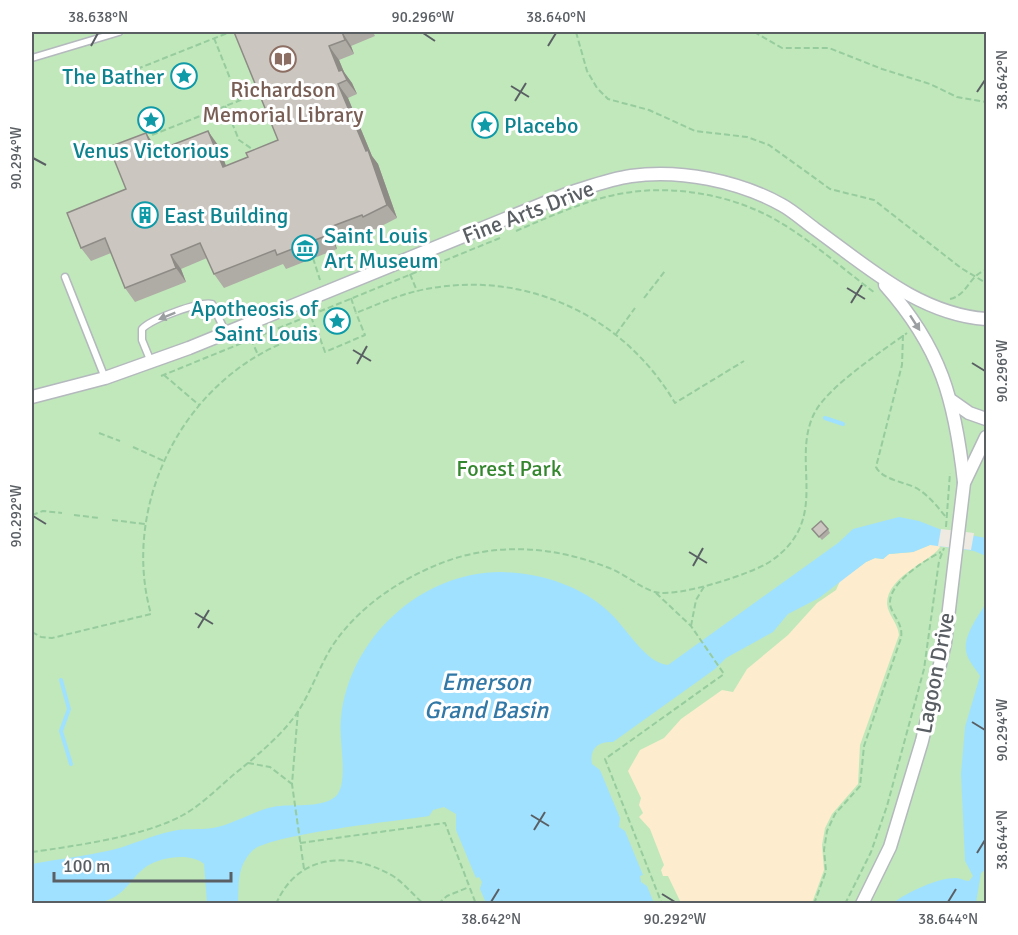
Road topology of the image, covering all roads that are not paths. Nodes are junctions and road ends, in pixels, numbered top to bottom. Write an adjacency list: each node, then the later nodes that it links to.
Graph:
1 (119, 32): 2 (lane)
2 (32, 58)
3 (65, 277): 8 (lane)
4 (879, 277): 5 (street, Fine Arts Drive); 6 (street, Fine Arts Drive); 10 (street, Fine Arts Drive, one-way to 10)
5 (987, 319)
6 (226, 333): 7 (street, Fine Arts Drive); 7 (lane, one-way to 7)
7 (151, 362): 8 (street, Fine Arts Drive)
8 (105, 378): 9 (street, Fine Arts Drive)
9 (32, 397)
10 (952, 401): 11 (street); 13 (street, Fine Arts Drive)
11 (987, 419)
12 (987, 437): 13 (street, Lagoon Drive)
13 (964, 483): 14 (street, Lagoon Drive)
14 (862, 903)

